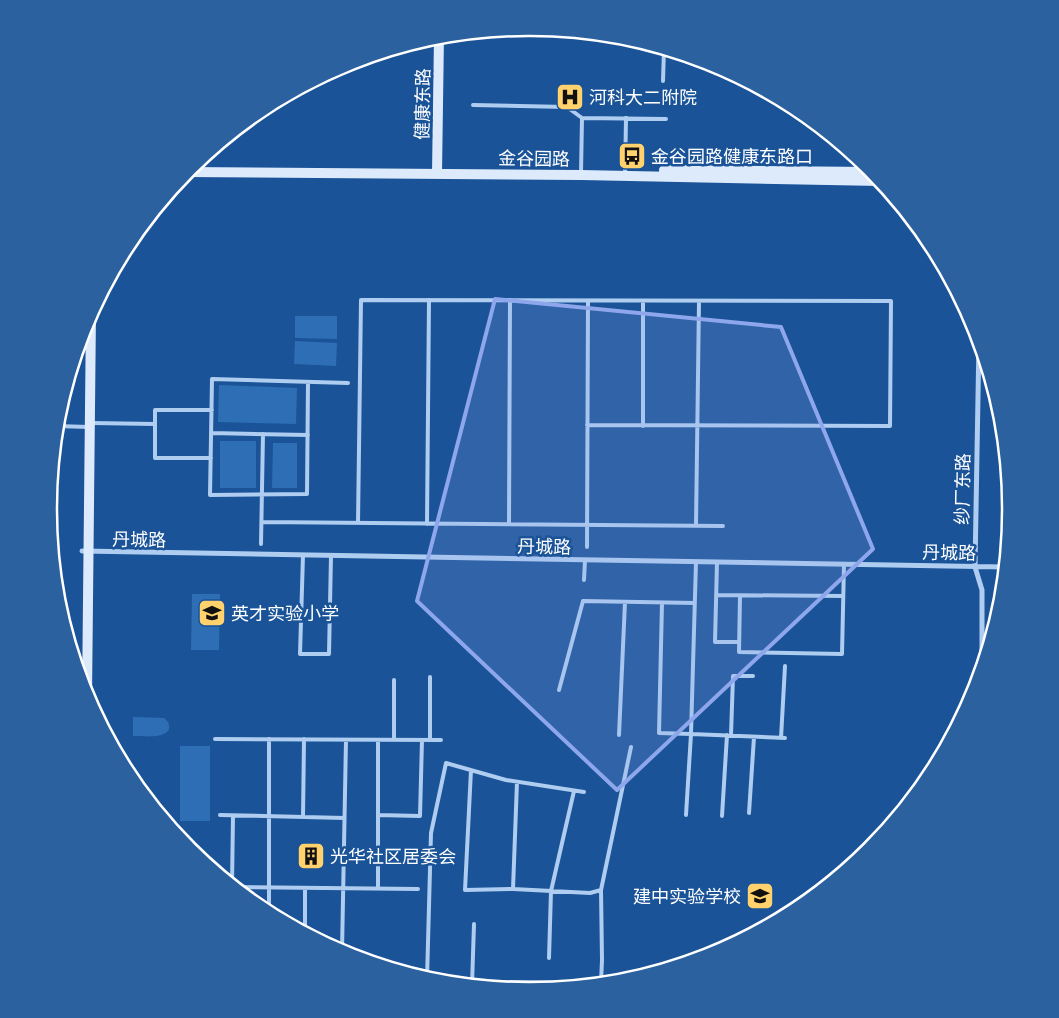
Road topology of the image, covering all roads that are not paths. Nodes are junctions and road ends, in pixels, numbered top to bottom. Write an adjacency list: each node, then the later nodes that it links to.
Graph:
1 (440, 45): 9 (main road, 健康东路)
2 (664, 56): 3 (lane)
3 (663, 81)
4 (473, 105): 5 (lane)
5 (582, 118): 6 (lane); 11 (lane)
6 (626, 118): 7 (lane); 12 (lane)
7 (666, 119)
8 (206, 165): 9 (main road, 金谷园路)
9 (437, 170): 10 (main road, 金谷园路); 11 (main road, 金谷园路)
10 (198, 172)
11 (581, 172): 12 (main road, 金谷园路)
12 (625, 172): 13 (main road, 金谷园路); 14 (main road, 金谷园路)
13 (861, 172)
14 (869, 181)
15 (429, 300): 16 (lane); 38 (lane); 39 (lane)
16 (510, 300): 17 (lane); 40 (lane)
17 (588, 301): 18 (lane); 28 (lane)
18 (643, 301): 19 (lane); 30 (lane)
19 (699, 301): 31 (lane); 31 (lane)
20 (90, 335): 27 (main road)
21 (85, 350): 27 (main road)
22 (979, 362): 53 (street, 纱厂东路)
23 (308, 382): 24 (lane); 25 (lane); 34 (lane)
24 (348, 382)
25 (212, 410): 26 (lane); 32 (lane)
26 (155, 424): 27 (lane); 35 (lane)
27 (87, 425): 29 (lane); 46 (main road)
28 (588, 425): 30 (lane); 41 (lane)
29 (65, 426)
30 (643, 426): 31 (lane)
31 (697, 426): 42 (lane)
32 (211, 433): 33 (lane); 35 (lane)
33 (263, 434): 34 (lane); 36 (lane)
34 (308, 435): 36 (lane)
35 (211, 458): 36 (lane)
36 (262, 494): 37 (lane)
37 (262, 522): 38 (lane); 44 (lane)
38 (358, 523): 39 (lane)
39 (427, 524): 40 (lane)
40 (509, 524): 41 (lane)
41 (587, 525): 42 (lane); 45 (lane)
42 (696, 526): 43 (lane)
43 (723, 526)
44 (261, 544)
45 (587, 547)
46 (85, 551): 47 (street, 丹城路); 64 (main road); 66 (main road)
47 (303, 555): 48 (street, 丹城路); 48 (lane)
48 (331, 556): 49 (street, 丹城路)
49 (584, 560): 50 (street, 丹城路); 55 (lane)
50 (696, 562): 51 (street, 丹城路); 61 (lane)
51 (716, 562): 52 (street, 丹城路); 56 (lane)
52 (844, 564): 53 (street, 丹城路); 58 (lane)
53 (975, 567): 54 (street, 丹城路); 63 (street, 纱厂东路)
54 (998, 567)
55 (584, 580)
56 (716, 596): 57 (lane); 62 (lane)
57 (740, 596): 58 (lane); 62 (lane)
58 (843, 596): 62 (lane)
59 (625, 602): 60 (lane); 70 (lane); 72 (lane)
60 (662, 603): 61 (lane); 71 (lane)
61 (695, 603): 71 (lane)
62 (739, 642)
63 (982, 644)
64 (82, 660)
65 (785, 666): 74 (lane)
66 (87, 673)
67 (753, 676): 73 (lane)
68 (430, 677): 82 (lane)
69 (394, 680): 80 (lane)
70 (559, 690)
71 (691, 734): 73 (lane); 91 (lane)
72 (619, 735)
73 (729, 735): 74 (lane); 95 (lane)
74 (754, 737): 89 (lane)
75 (215, 738): 76 (lane)
76 (269, 739): 77 (lane); 94 (lane)
77 (304, 739): 78 (lane); 96 (lane)
78 (346, 740): 79 (lane); 97 (lane)
79 (378, 740): 80 (lane); 90 (lane)
80 (394, 740): 81 (lane)
81 (422, 740): 82 (lane); 90 (lane)
82 (430, 740): 83 (lane)
83 (441, 740)
84 (631, 747): 106 (lane)
85 (471, 770): 86 (lane); 105 (lane); 113 (lane)
86 (517, 782): 87 (lane); 105 (lane)
87 (574, 791): 88 (lane); 107 (lane)
88 (584, 792)
89 (749, 813)
90 (378, 815): 103 (lane)
91 (686, 815)
92 (220, 816): 93 (lane)
93 (233, 816): 94 (lane); 98 (lane)
94 (269, 816): 96 (lane); 100 (lane)
95 (722, 816)
96 (303, 817): 97 (lane)
97 (344, 818): 102 (lane)
98 (234, 877)
99 (245, 886): 100 (lane)
100 (269, 887): 101 (lane); 108 (lane)
101 (305, 888): 102 (lane); 110 (lane)
102 (343, 888): 103 (lane); 111 (lane)
103 (378, 889): 104 (lane)
104 (418, 889)
105 (513, 889): 107 (lane)
106 (601, 890): 107 (lane); 114 (lane)
107 (550, 891): 112 (lane)
108 (268, 903)
109 (474, 924): 115 (lane)
110 (305, 925)
111 (342, 943)
112 (549, 958)
113 (427, 971)
114 (601, 976)
115 (472, 978)

